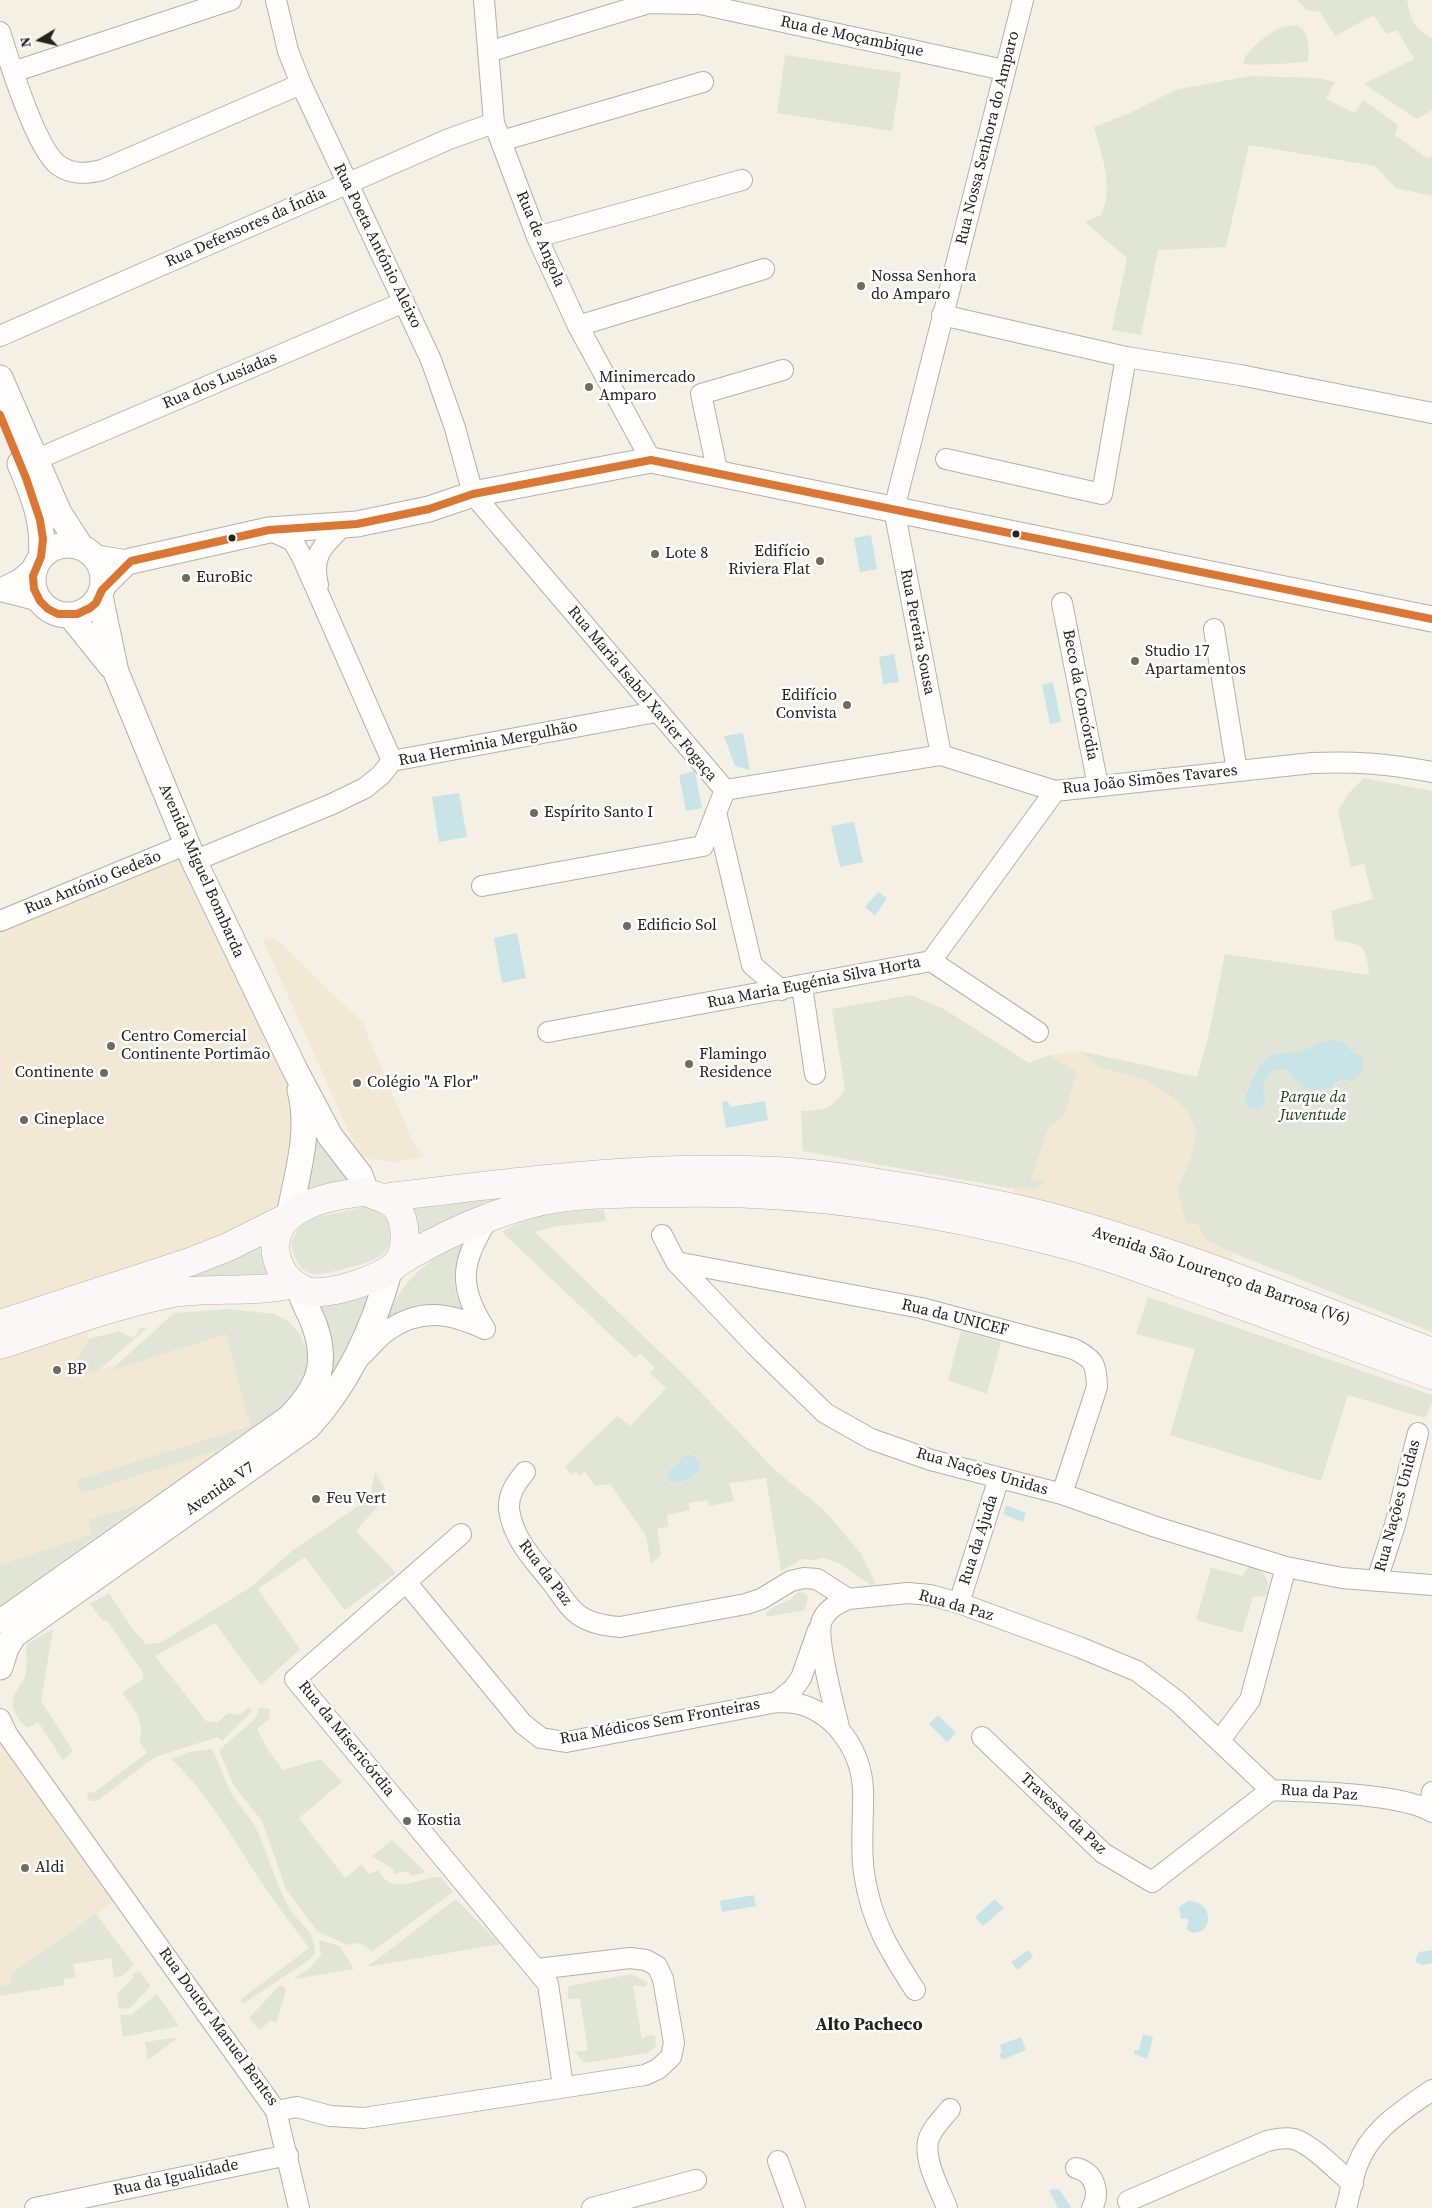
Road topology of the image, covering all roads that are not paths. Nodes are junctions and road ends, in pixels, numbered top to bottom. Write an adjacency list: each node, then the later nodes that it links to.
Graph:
1 (231, 0): 9 (street)
2 (276, 0): 11 (street, Rua Poeta António Aleixo)
3 (1023, 0): 8 (street, Rua Nossa Senhora do Amparo)
4 (694, 1): 7 (street, Rua de Moçambique); 8 (street, Rua de Moçambique)
5 (486, 2): 7 (street, Rua de Angola)
6 (0, 32): 9 (street)
7 (488, 52): 12 (street, Rua de Angola)
8 (1004, 70): 18 (street, Rua Nossa Senhora do Amparo)
9 (13, 72): 11 (street)
10 (703, 82): 12 (street, Rua Defensores da Índia)
11 (301, 84): 14 (street, Rua Poeta António Aleixo)
12 (497, 132): 14 (street, Rua Defensores da Índia); 15 (street, Rua de Angola)
13 (742, 180): 15 (street)
14 (347, 184): 17 (street, Rua Poeta António Aleixo); 20 (street, Rua Defensores da Índia)
15 (538, 237): 19 (street, Rua de Angola)
16 (764, 269): 19 (street)
17 (404, 302): 27 (street, Rua dos Lusíadas); 30 (street, Rua Poeta António Aleixo)
18 (942, 315): 21 (street); 31 (street, Rua Nossa Senhora do Amparo)
19 (578, 326): 28 (street, Rua de Angola)
20 (0, 336)
21 (1126, 357): 24 (street); 26 (street)
22 (783, 370): 29 (street)
23 (0, 378): 27 (street)
24 (1432, 414)
25 (0, 415): 35 (street)
26 (946, 459)
27 (36, 460): 34 (street)
28 (651, 460): 29 (street); 30 (street)
29 (718, 474): 31 (street)
30 (473, 494): 32 (street); 46 (street, Rua Maria Isabel Xavier Fogaça)
31 (894, 509): 43 (street); 47 (street, Rua Pereira Sousa)
32 (342, 527): 33 (street); 39 (street)
33 (269, 530): 36 (street); 39 (street)
34 (87, 551): 35 (street); 36 (street); 38 (street)
35 (39, 560): 37 (street); 40 (street)
36 (131, 561): 38 (street)
37 (0, 590): 40 (street)
38 (101, 593): 42 (street); 45 (street, Avenida Miguel Bombarda)
39 (321, 597): 48 (street)
40 (40, 601): 42 (street)
41 (1062, 603): 51 (street, Beco da Concórdia)
42 (70, 616): 45 (street, Avenida Miguel Bombarda)
43 (1432, 619)
44 (1214, 628): 49 (street)
45 (116, 672): 55 (street, Avenida Miguel Bombarda)
46 (656, 712): 48 (street, Rua Herminia Mergulhão); 52 (street, Rua Maria Isabel Xavier Fogaça)
47 (940, 755): 52 (street, Rua João Simões Tavares); 53 (street, Rua João Simões Tavares)
48 (392, 762): 55 (street, Rua Herminia Mergulhão)
49 (1237, 771): 50 (street, Rua João Simões Tavares); 51 (street, Rua João Simões Tavares)
50 (1432, 772)
51 (1098, 786): 53 (street, Rua João Simões Tavares)
52 (724, 790): 54 (street, Rua Maria Isabel Xavier Fogaça)
53 (1055, 791): 58 (street, Rua Maria Eugénia Silva Horta)
54 (716, 812): 56 (street, Rua Maria Isabel Xavier Fogaça); 60 (street)
55 (190, 853): 57 (street, Rua António Gedeão); 63 (street, Avenida Miguel Bombarda)
56 (482, 886)
57 (0, 921)
58 (931, 962): 59 (street, Rua Maria Eugénia Silva Horta); 62 (street)
59 (802, 986): 60 (street, Rua Maria Eugénia Silva Horta); 64 (street)
60 (781, 990): 61 (street, Rua Maria Eugénia Silva Horta)
61 (548, 1032)
62 (1038, 1032)
63 (294, 1068): 65 (street); 66 (street)
64 (815, 1074)
65 (301, 1163): 67 (street); 70 (street)
66 (374, 1195): 67 (main road, Avenida São Lourenço da Barrosa (V6)); 72 (main road); 76 (main road, Avenida São Lourenço da Barrosa (V6))
67 (287, 1217): 70 (main road, Avenida São Lourenço da Barrosa (V6)); 73 (main road)
68 (489, 1217): 72 (main road, Avenida São Lourenço da Barrosa (V6)); 77 (street); 78 (main road, Avenida São Lourenço da Barrosa (V6))
69 (662, 1235): 71 (street, Rua Nações Unidas)
70 (239, 1242): 74 (main road, Avenida São Lourenço da Barrosa (V6))
71 (676, 1262): 81 (street, Rua Nações Unidas); 82 (street, Rua da UNICEF)
72 (394, 1266): 73 (main road, Avenida São Lourenço da Barrosa (V6)); 77 (street, Avenida V7)
73 (296, 1286): 75 (main road, Avenida São Lourenço da Barrosa (V6)); 90 (street, Avenida V7)
74 (0, 1324)
75 (0, 1345)
76 (1432, 1352)
77 (349, 1368): 92 (street, Avenida V7)
78 (1432, 1375)
79 (1418, 1433): 85 (street, Rua Nações Unidas)
80 (525, 1472): 88 (street, Rua da Paz)
81 (999, 1478): 82 (street, Rua Nações Unidas); 89 (street, Rua da Ajuda)
82 (1062, 1494): 84 (street, Rua Nações Unidas)
83 (461, 1534): 86 (street, Rua da Misericórdia)
84 (1286, 1567): 85 (street, Rua Nações Unidas); 97 (street)
85 (1377, 1580): 87 (street, Rua Nações Unidas)
86 (406, 1582): 93 (street, Rua Médicos Sem Fronteiras); 100 (street, Rua da Misericórdia)
87 (1432, 1585)
88 (848, 1599): 89 (street, Rua da Paz); 91 (street, Rua Médicos Sem Fronteiras)
89 (959, 1603): 97 (street, Rua da Paz)
90 (0, 1620)
91 (821, 1622): 93 (street, Rua Médicos Sem Fronteiras); 95 (street, Rua Médicos Sem Fronteiras)
92 (0, 1667)
93 (776, 1702): 95 (street, Rua Médicos Sem Fronteiras)
94 (2, 1727): 105 (street, Rua Doutor Manuel Bentes)
95 (839, 1727): 101 (street, Rua Médicos Sem Fronteiras)
96 (982, 1736): 98 (street, Travessa da Paz)
97 (1220, 1740): 98 (street, Rua da Paz)
98 (1271, 1790): 99 (street, Rua da Paz)
99 (1431, 1804)
100 (537, 1969): 102 (street); 102 (street, Rua Doutor Manuel Bentes)
101 (915, 1990)
102 (563, 2086): 105 (street, Rua Doutor Manuel Bentes)
103 (1432, 2090): 110 (street)
104 (950, 2109): 116 (street)
105 (276, 2111): 106 (street)
106 (288, 2155): 112 (street, Rua da Igualidade); 113 (street)
107 (778, 2161): 115 (street)
108 (1076, 2168): 117 (street)
109 (696, 2180): 114 (street)
110 (1353, 2184): 111 (street); 118 (street)
111 (1128, 2201)
112 (35, 2208)
113 (299, 2208)
114 (592, 2208)
115 (795, 2208)
116 (947, 2208)
117 (1092, 2208)
118 (1346, 2208)

